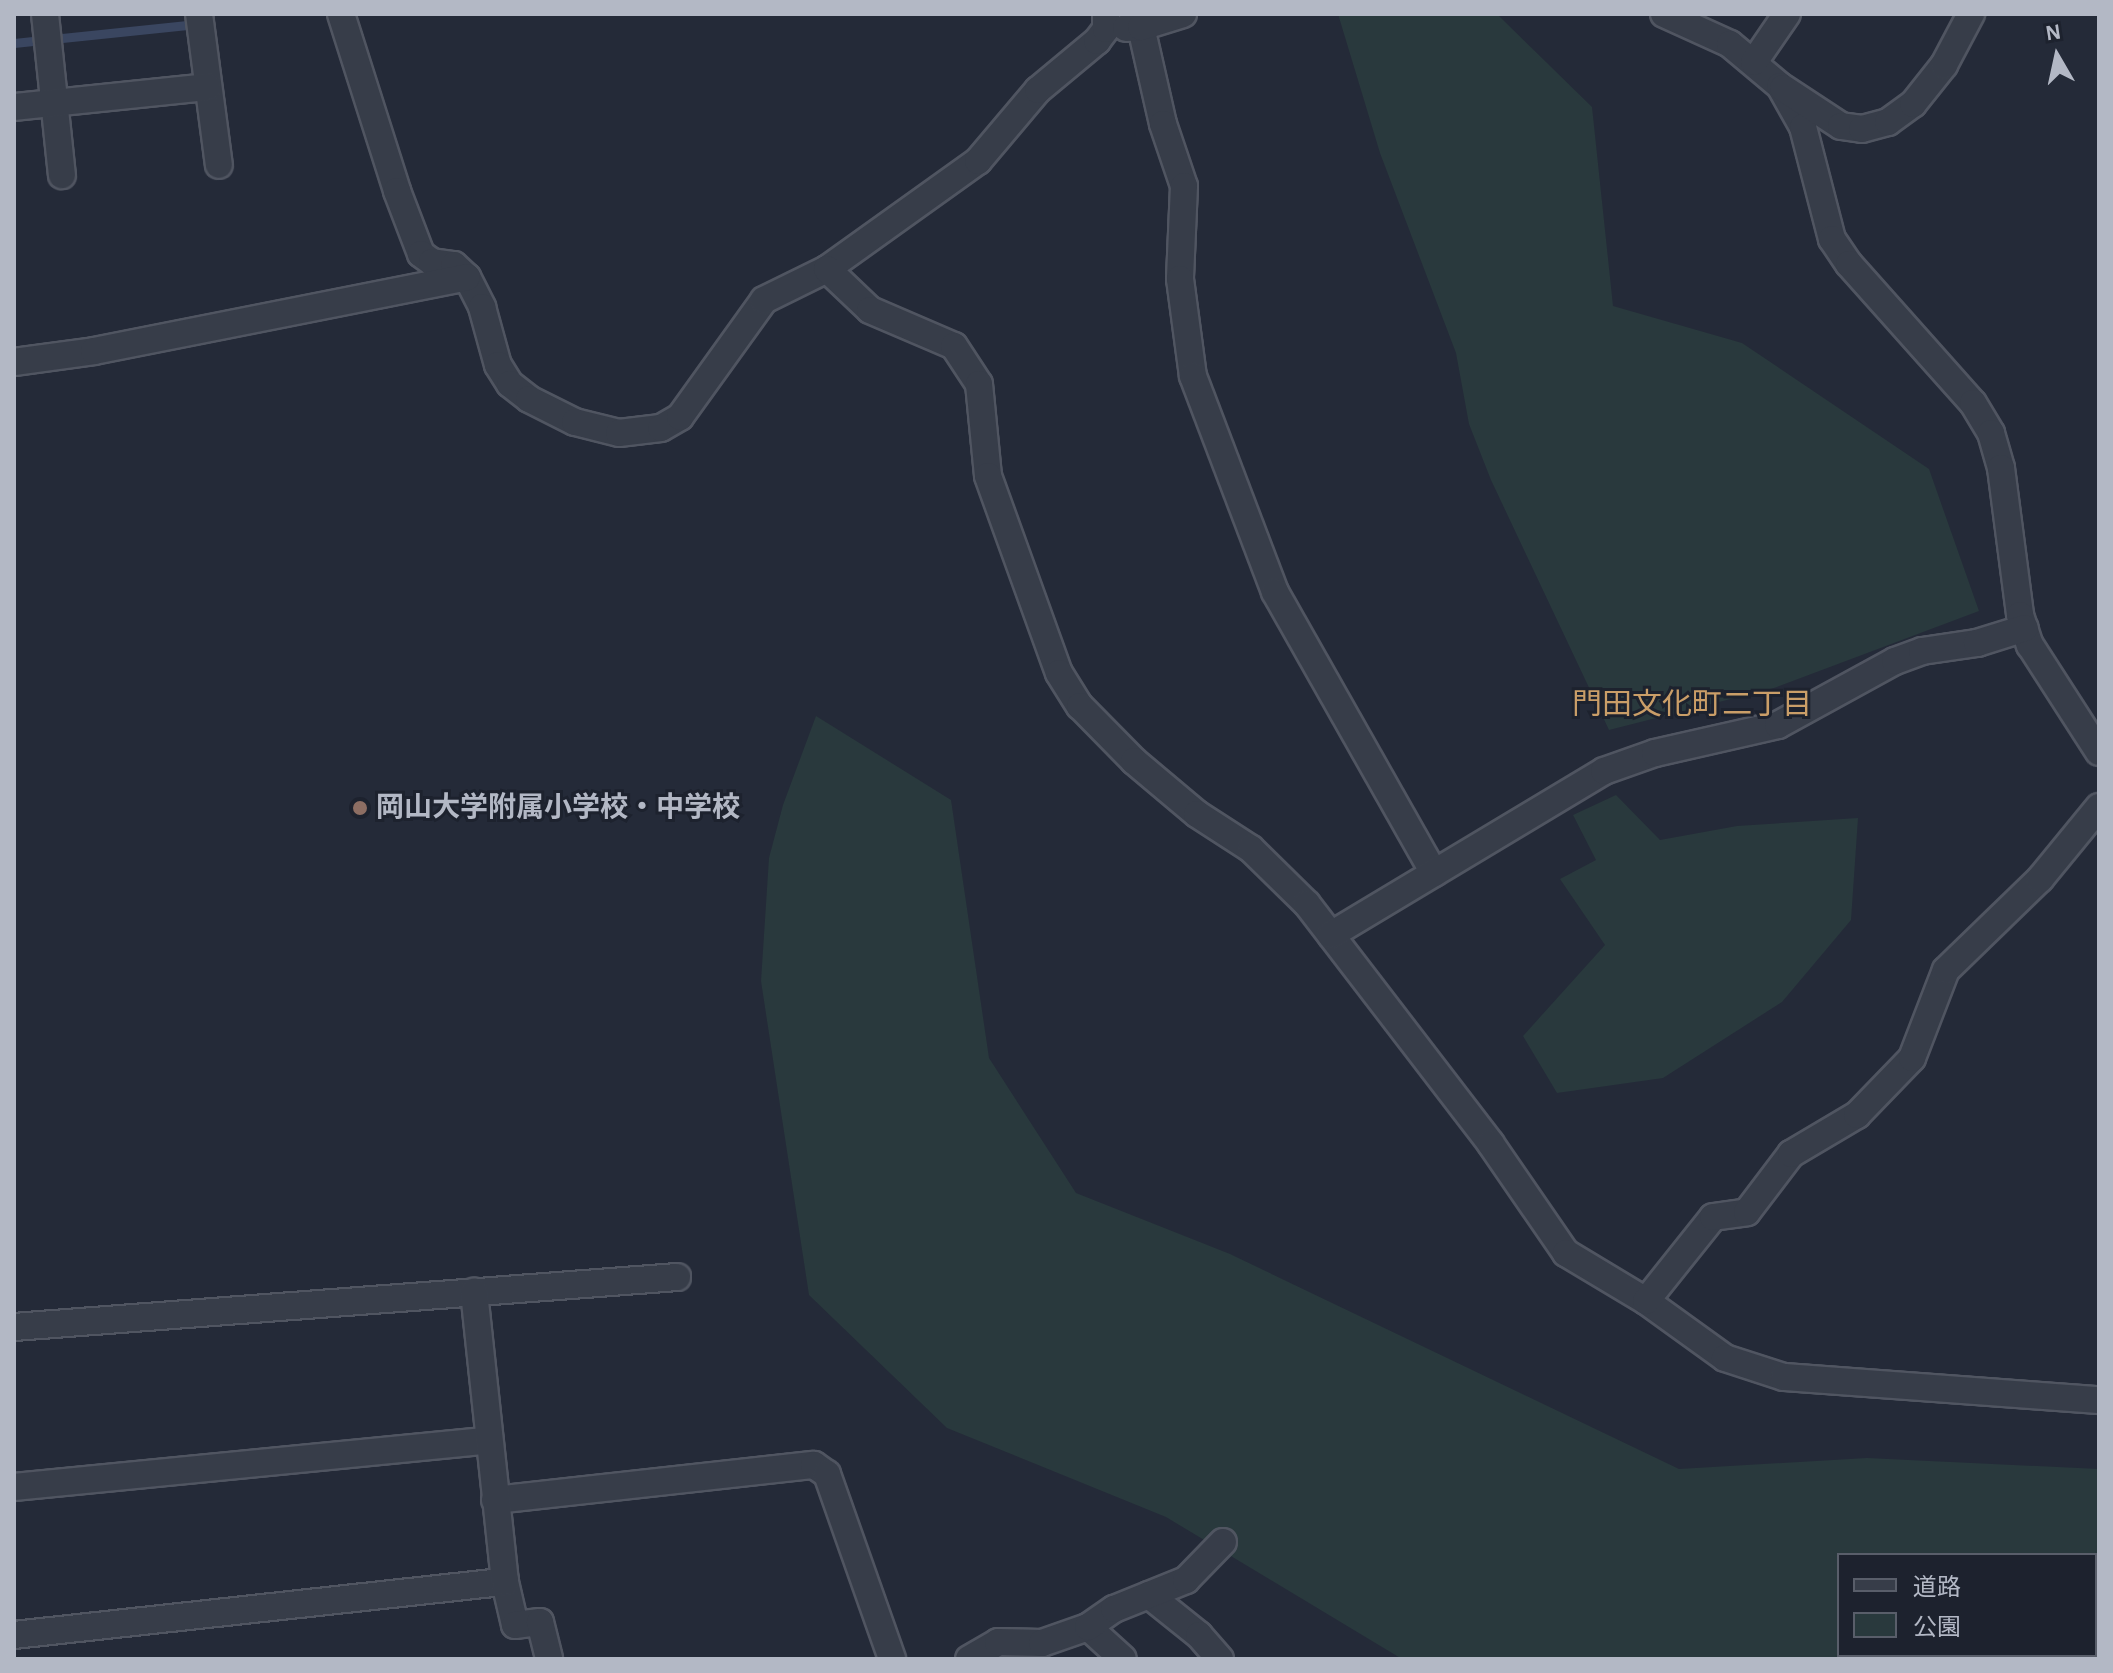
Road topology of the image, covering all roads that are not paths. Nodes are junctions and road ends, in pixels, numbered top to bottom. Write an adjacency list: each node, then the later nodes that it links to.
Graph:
1 (45, 14): 13 (street)
2 (199, 14): 12 (street)
3 (341, 14): 18 (street)
4 (1183, 14): 9 (street)
5 (1664, 14): 10 (street)
6 (1787, 14): 10 (street)
7 (1971, 14): 11 (street)
8 (1106, 21): 9 (street); 17 (street)
9 (1141, 27): 23 (street)
10 (1754, 62): 11 (street)
11 (1780, 86): 20 (street)
12 (208, 87): 13 (street); 15 (street)
13 (54, 103): 14 (street); 16 (street)
14 (14, 107)
15 (219, 165)
16 (62, 175)
17 (827, 269): 18 (street); 24 (street)
18 (467, 277): 19 (street)
19 (14, 362)
20 (2025, 628): 21 (street); 23 (street)
21 (2099, 752)
22 (2099, 807): 27 (street)
23 (1434, 873): 24 (street)
24 (1331, 935): 27 (street)
25 (677, 1277): 26 (street)
26 (474, 1292): 28 (street); 30 (street)
27 (1646, 1301): 29 (street)
28 (14, 1327)
29 (2099, 1400)
30 (487, 1441): 31 (street); 32 (street)
31 (14, 1487)
32 (495, 1500): 34 (street); 39 (street)
33 (1223, 1542): 35 (street)
34 (505, 1582): 37 (street); 38 (street)
35 (1149, 1595): 36 (street); 42 (street)
36 (1088, 1627): 40 (street); 41 (street)
37 (14, 1635)
38 (549, 1659)
39 (892, 1659)
40 (969, 1659)
41 (1123, 1659)
42 (1220, 1659)

